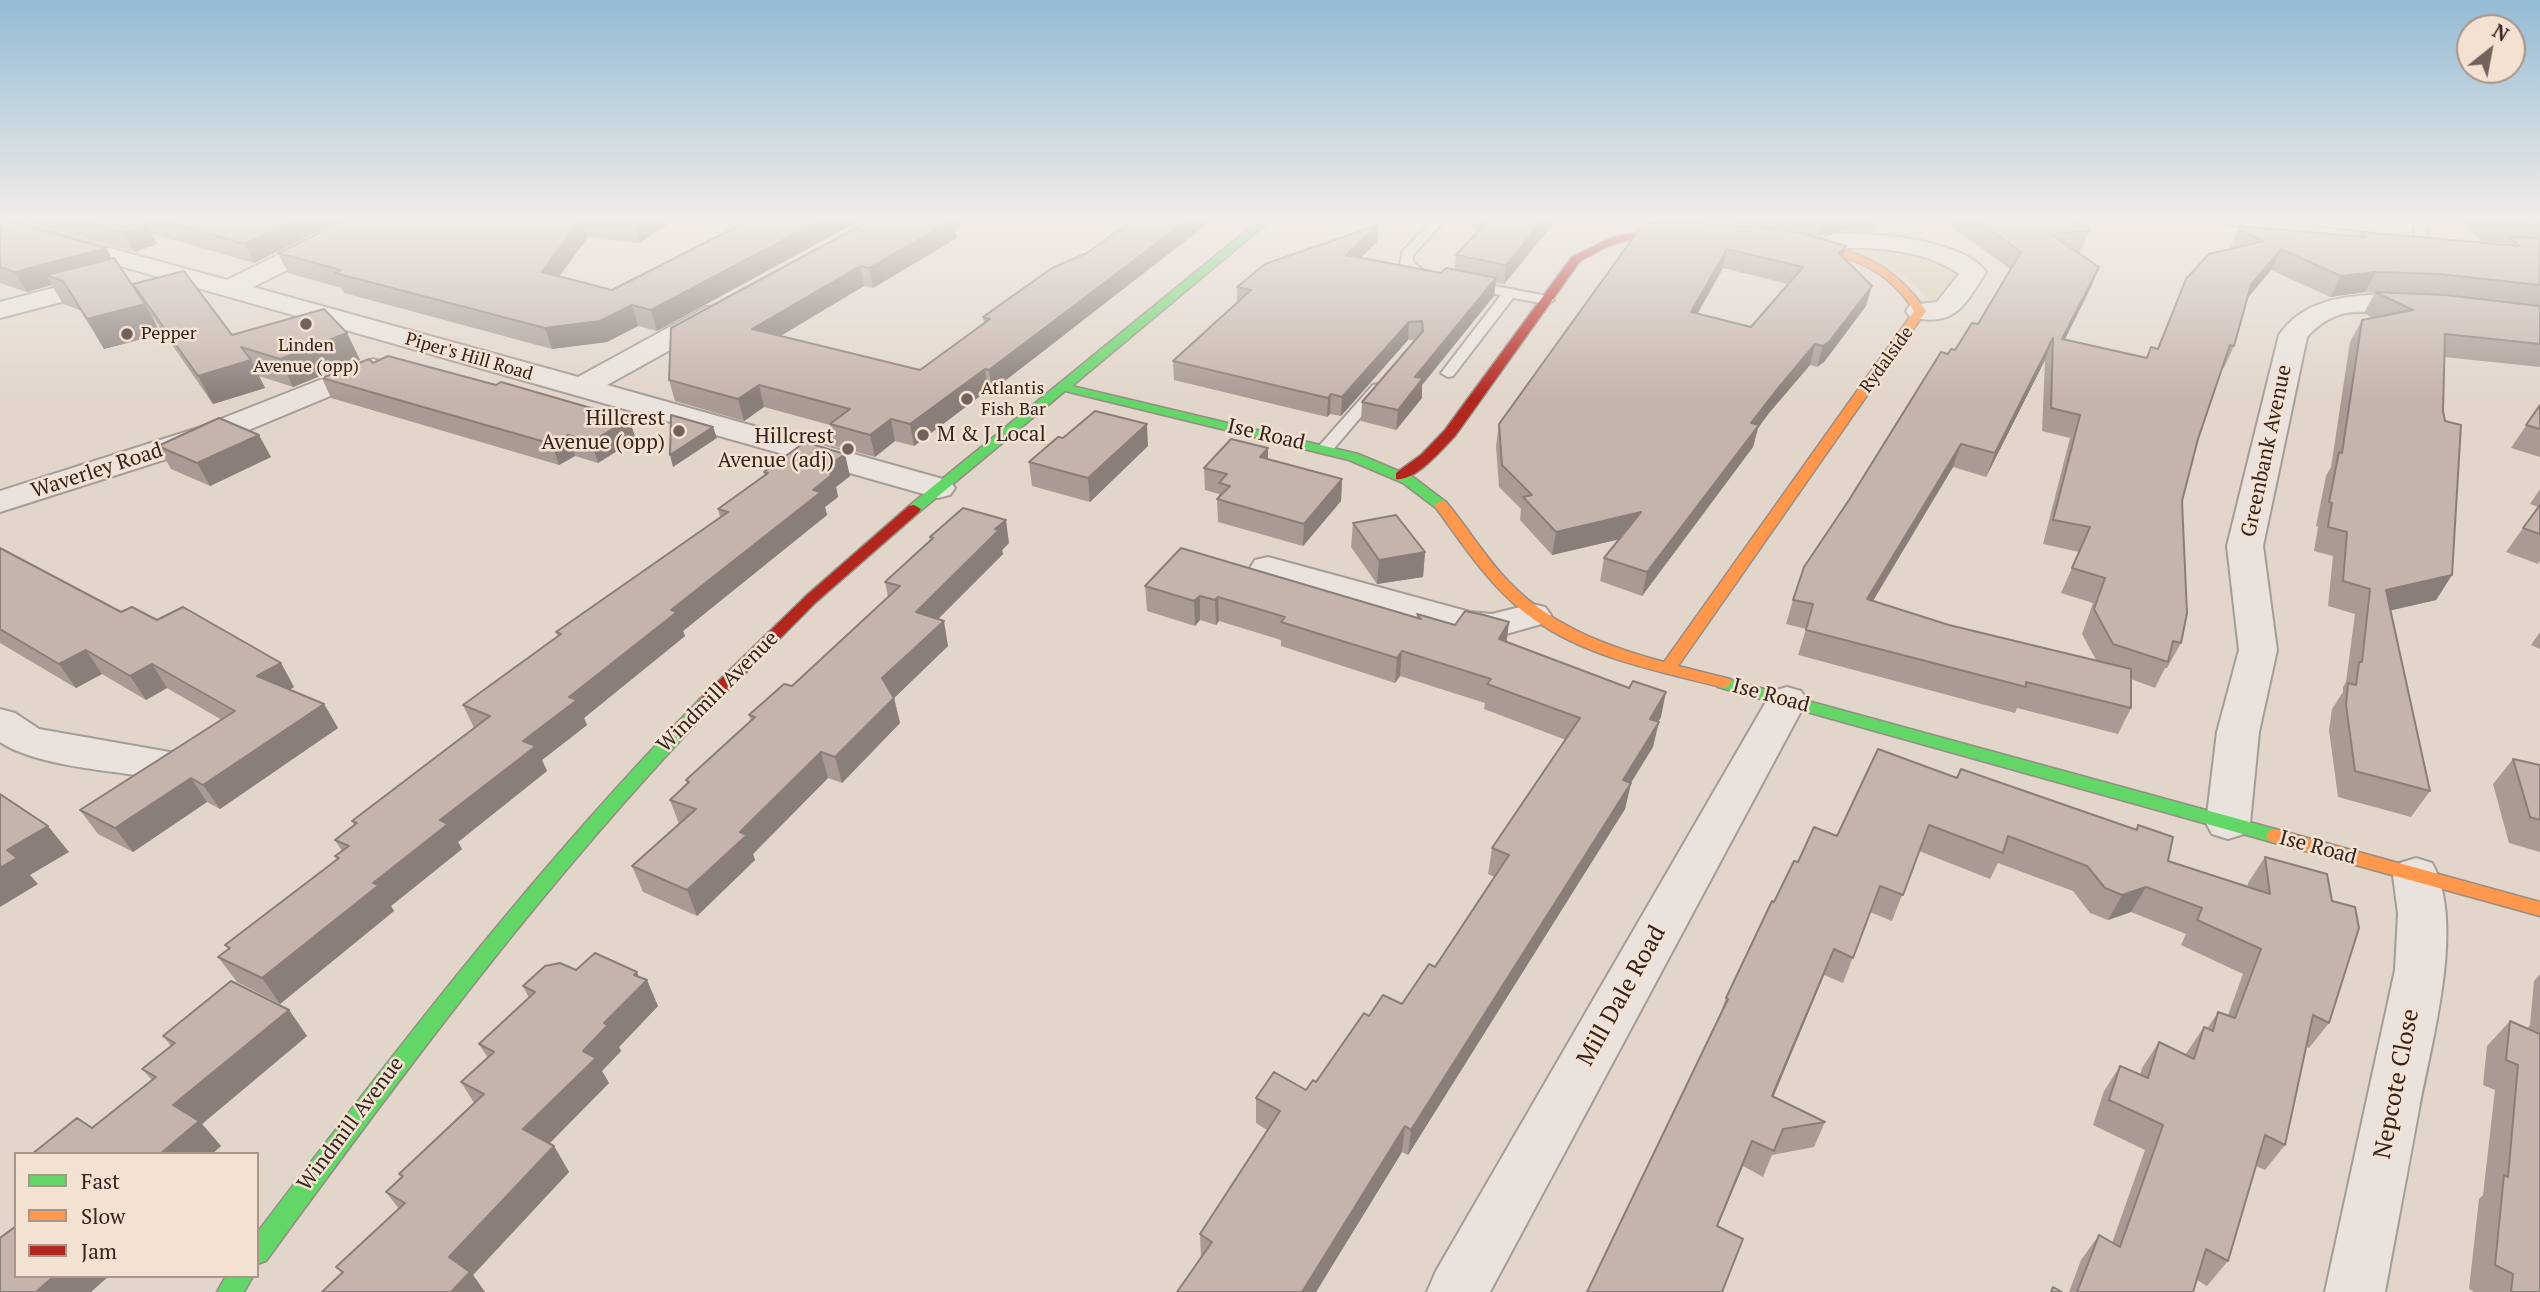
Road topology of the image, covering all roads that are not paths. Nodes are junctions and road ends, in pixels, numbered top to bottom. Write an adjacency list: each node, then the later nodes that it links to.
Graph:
1 (122, 278): 14 (street)
2 (191, 278): 9 (street, Piper's Hill Road)
3 (251, 278): 9 (street)
4 (1195, 278): 19 (street, Windmill Avenue)
5 (1439, 278): 10 (lane)
6 (1562, 278): 11 (street)
7 (1895, 278): 15 (street, Rydalside)
8 (1969, 278): 15 (street)
9 (229, 289): 16 (street, Piper's Hill Road)
10 (1510, 293): 11 (lane); 17 (lane)
11 (1547, 300): 22 (street)
12 (736, 302): 20 (street)
13 (2451, 309): 31 (street, Greenbank Avenue)
14 (0, 310)
15 (1920, 311): 27 (street, Rydalside)
16 (427, 345): 20 (street, Piper's Hill Road); 24 (street, Waverley Road)
17 (1448, 373)
18 (1388, 376): 21 (lane)
19 (1062, 387): 21 (street, Ise Road); 23 (street, Windmill Avenue)
20 (580, 388): 23 (street, Piper's Hill Road)
21 (1325, 449): 22 (street, Ise Road)
22 (1401, 476): 26 (street, Ise Road)
23 (938, 488): 34 (street, Windmill Avenue)
24 (0, 502)
25 (1268, 568): 26 (street)
26 (1532, 615): 27 (street, Ise Road)
27 (1668, 668): 28 (street, Ise Road)
28 (1787, 700): 31 (street, Ise Road); 35 (street, Mill Dale Road)
29 (0, 723): 30 (street)
30 (166, 764)
31 (2228, 823): 32 (street, Ise Road)
32 (2416, 875): 33 (street, Ise Road); 36 (street, Nepcote Close)
33 (2540, 909)
34 (259, 1250)
35 (1457, 1292)
36 (2355, 1292)

